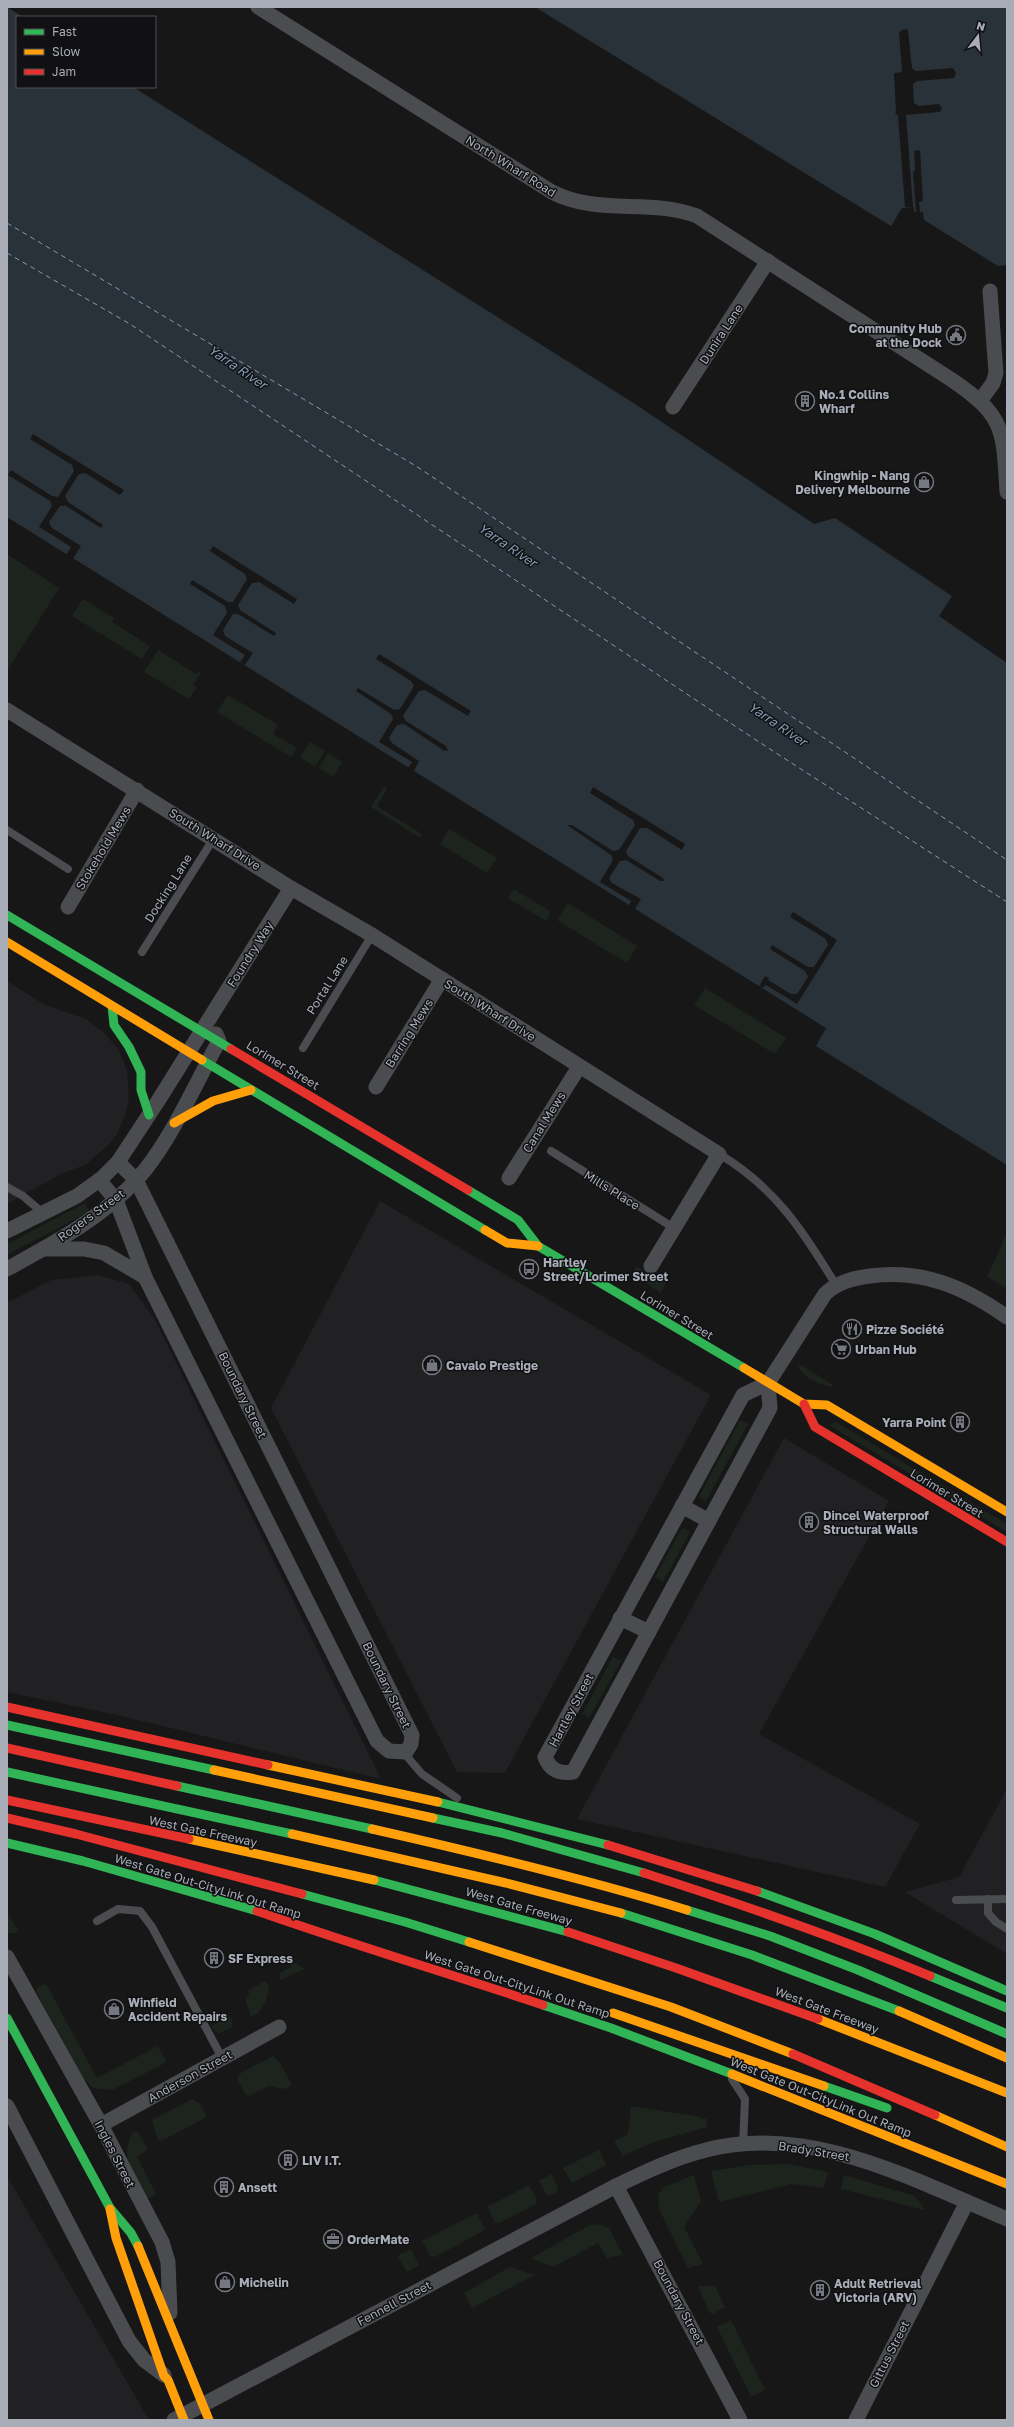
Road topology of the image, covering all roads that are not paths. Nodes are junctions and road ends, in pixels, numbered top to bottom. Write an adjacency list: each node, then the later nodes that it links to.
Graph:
1 (258, 7): 2 (street, North Wharf Road)
2 (768, 261): 4 (street, North Wharf Road); 5 (street, Dunira Lane)
3 (990, 291): 4 (street)
4 (980, 401): 6 (street, North Wharf Road)
5 (673, 407)
6 (1007, 492)
7 (7, 710): 8 (street, South Wharf Drive)
8 (138, 790): 10 (street, South Wharf Drive); 13 (street, Stokehold Mews)
9 (7, 830): 11 (lane)
10 (214, 838): 12 (street, South Wharf Drive); 17 (lane, Docking Lane)
11 (68, 868)
12 (291, 888): 15 (street, South Wharf Drive); 20 (street, Foundry Way)
13 (68, 907)
14 (7, 915): 20 (main road)
15 (372, 935): 18 (street, South Wharf Drive); 22 (lane, Portal Lane)
16 (7, 942): 19 (main road, Lorimer Street)
17 (142, 952)
18 (442, 979): 25 (street, South Wharf Drive); 26 (street, Barring Mews)
19 (112, 1006): 23 (main road, Lorimer Street); 28 (main road)
20 (205, 1025): 21 (street); 23 (street, Rogers Street)
21 (219, 1041): 24 (street, Rogers Street); 41 (main road, Lorimer Street)
22 (303, 1048)
23 (188, 1052): 24 (main road, Lorimer Street); 28 (street, Rogers Street)
24 (206, 1064): 27 (main road, Lorimer Street); 29 (street, Rogers Street)
25 (579, 1067): 31 (street, South Wharf Drive); 33 (street, Canal Mews)
26 (376, 1087)
27 (252, 1090): 29 (main road); 41 (main road, Lorimer Street)
28 (149, 1115): 32 (street, Rogers Street)
29 (174, 1123): 35 (street, Rogers Street)
30 (551, 1151): 39 (lane, Mills Place)
31 (719, 1154): 39 (street); 46 (lane, South Wharf Drive)
32 (118, 1162): 34 (street, Rogers Street); 35 (street, Boundary Street)
33 (509, 1178)
34 (99, 1180): 37 (street); 38 (street, Rogers Street)
35 (136, 1180): 37 (street, Rogers Street); 59 (street, Boundary Street)
36 (7, 1187): 38 (lane)
37 (116, 1200): 42 (street, Rogers Street); 45 (street)
38 (43, 1213): 40 (street, Rogers Street)
39 (674, 1228): 43 (street)
40 (7, 1231)
41 (538, 1246): 48 (main road, Lorimer Street)
42 (43, 1249): 44 (street, Rogers Street); 45 (street)
43 (651, 1266)
44 (7, 1268)
45 (145, 1277): 59 (street)
46 (836, 1285): 47 (street); 48 (street)
47 (1007, 1317)
48 (768, 1383): 49 (main road, Lorimer Street); 50 (street, Hartley Street); 52 (street, Hartley Street)
49 (804, 1404): 51 (main road, Lorimer Street); 53 (main road, Lorimer Street)
50 (682, 1506): 52 (street); 54 (street, Hartley Street)
51 (1007, 1512)
52 (709, 1521): 55 (street, Hartley Street)
53 (1007, 1542)
54 (620, 1618): 55 (street); 55 (street, Hartley Street)
55 (649, 1632)
56 (7, 1707): 63 (main road)
57 (7, 1725): 74 (main road)
58 (7, 1748): 79 (main road)
59 (403, 1752): 63 (lane)
60 (7, 1772): 81 (main road)
61 (7, 1800): 78 (main road, West Gate Freeway)
62 (7, 1818): 90 (main road)
63 (510, 1819): 73 (main road)
64 (7, 1843): 68 (main road, West Gate Out-CityLink Out Ramp)
65 (988, 1899): 66 (lane); 67 (lane); 71 (lane)
66 (1007, 1899)
67 (956, 1900)
68 (247, 1908): 70 (main road); 82 (main road, West Gate Out-CityLink Out Ramp)
69 (97, 1920): 80 (lane)
70 (342, 1929)
71 (1007, 1929)
72 (7, 1956): 88 (street, Ingles Street)
73 (1007, 1991)
74 (1007, 2008)
75 (600, 2009): 86 (main road)
76 (7, 2018): 94 (main road, Ingles Street)
77 (279, 2027): 80 (street, Anderson Street)
78 (855, 2033): 83 (main road); 84 (main road, West Gate Freeway)
79 (1007, 2034)
80 (222, 2058): 88 (street, Anderson Street)
81 (1007, 2058)
82 (727, 2072): 89 (lane); 91 (main road, West Gate Out-CityLink Out Ramp)
83 (966, 2087)
84 (1007, 2093)
85 (7, 2106): 97 (street, Ingles Street)
86 (895, 2111)
87 (918, 2118): 90 (main road)
88 (101, 2125): 96 (street, Ingles Street)
89 (743, 2145): 92 (street, Brady Street); 93 (street, Brady Street)
90 (1007, 2149)
91 (1007, 2184)
92 (616, 2186): 98 (street, Fennell Street); 101 (street, Boundary Street)
93 (967, 2202): 95 (street, Brady Street); 102 (street, Gittus Street)
94 (110, 2208): 96 (main road, Ingles Street); 97 (main road, Ingles Street)
95 (1007, 2219)
96 (184, 2363): 98 (main road, Ingles Street)
97 (164, 2376): 99 (main road, Ingles Street)
98 (201, 2405): 99 (street, Fennell Street); 100 (main road, Ingles Street)
99 (179, 2418)
100 (208, 2420)
101 (740, 2420)
102 (856, 2420)

